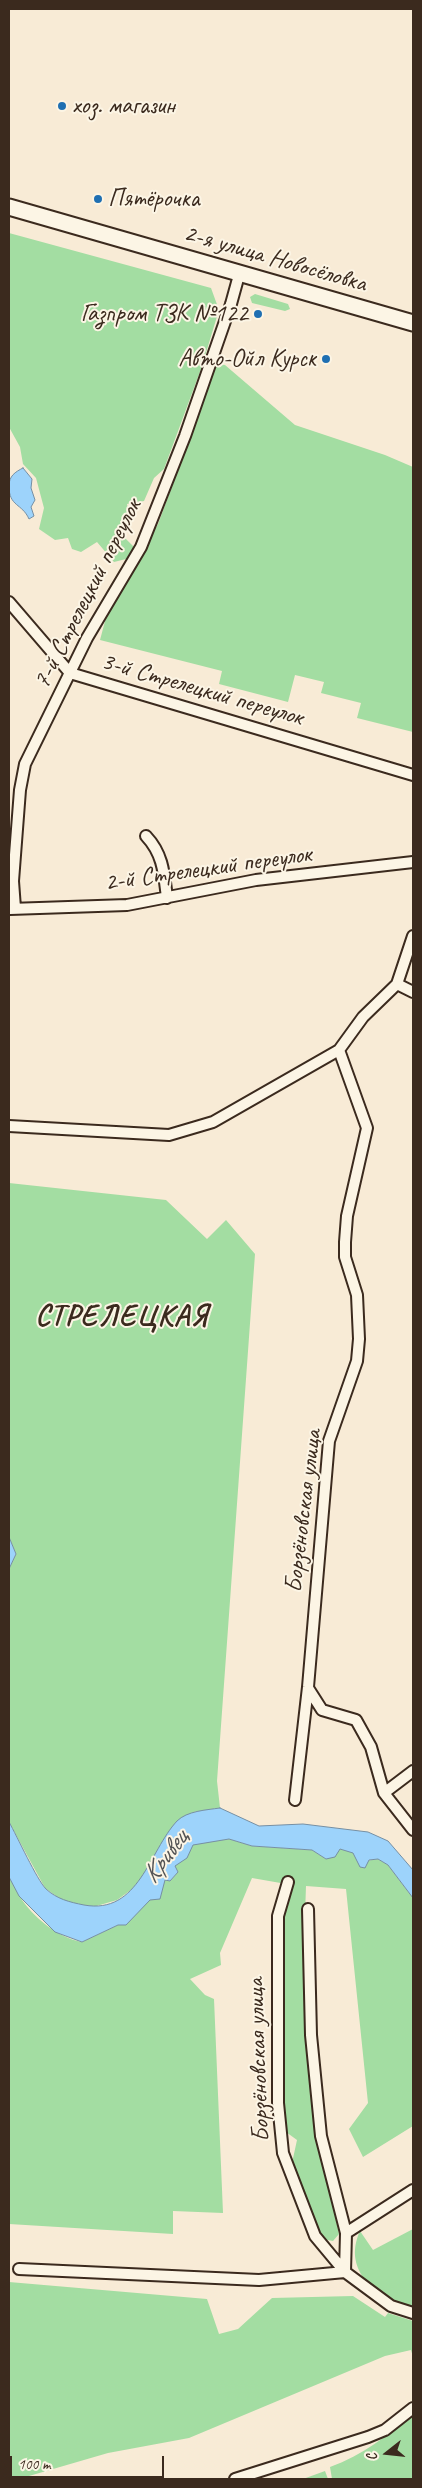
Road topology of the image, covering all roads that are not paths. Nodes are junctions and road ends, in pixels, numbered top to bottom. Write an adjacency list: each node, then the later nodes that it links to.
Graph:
1 (9, 207): 2 (main road, 2-я улица Новосёловка)
2 (239, 274): 3 (main road, 2-я улица Новосёловка); 5 (street, 7-й Стрелецкий переулок)
3 (413, 323)
4 (9, 602): 5 (street, 3-й Стрелецкий переулок)
5 (70, 673): 6 (street, 3-й Стрелецкий переулок); 10 (street, 7-й Стрелецкий переулок)
6 (413, 775)
7 (146, 836): 9 (street)
8 (413, 862): 9 (street, 2-й Стрелецкий переулок)
9 (167, 898): 10 (street, 2-й Стрелецкий переулок)
10 (12, 909)
11 (413, 936): 12 (street)
12 (397, 984): 13 (street); 14 (street)
13 (413, 992)
14 (339, 1050): 15 (street); 16 (street, Борзёновская улица)
15 (9, 1126)
16 (308, 1687): 18 (street); 19 (street, Борзёновская улица)
17 (413, 1771): 18 (street)
18 (384, 1793): 20 (street)
19 (295, 1800)
20 (413, 1830)
21 (288, 1882): 26 (street, Борзёновская улица)
22 (308, 1909): 24 (street)
23 (413, 2190): 24 (street)
24 (346, 2233): 26 (street)
25 (19, 2269): 26 (street)
26 (344, 2272): 27 (street, Борзёновская улица)
27 (413, 2313)
28 (413, 2408): 29 (street)
29 (236, 2479)

